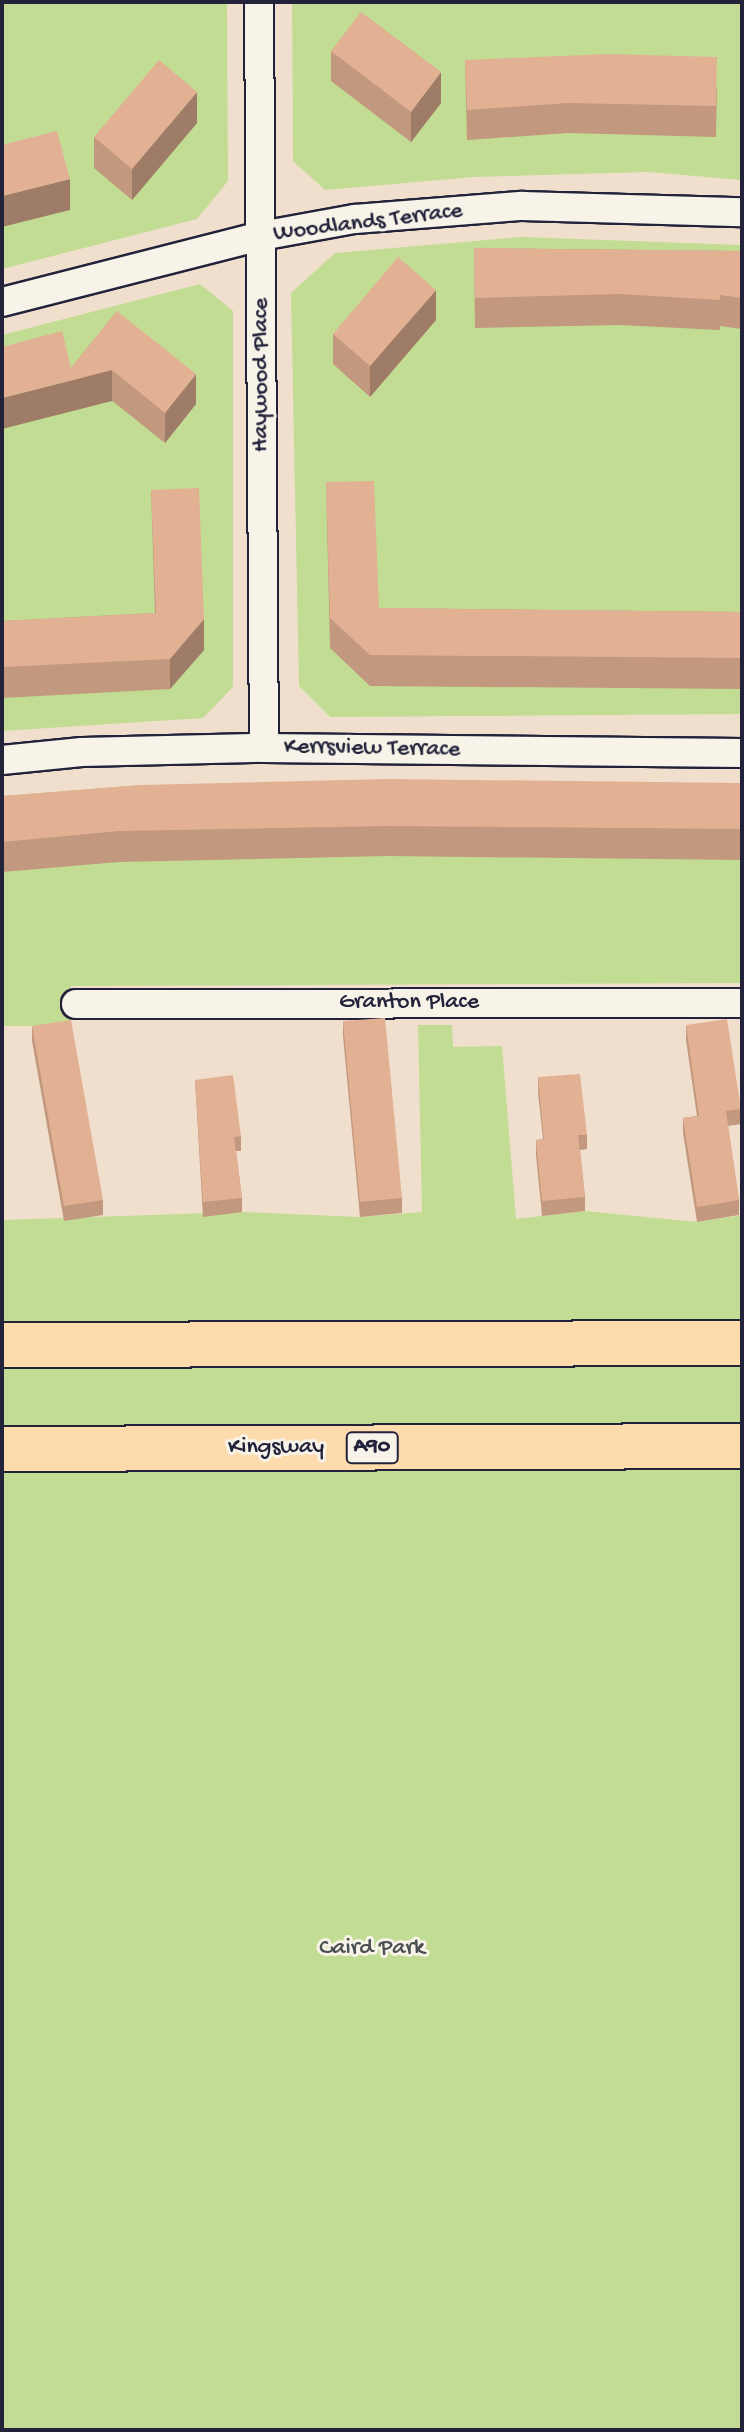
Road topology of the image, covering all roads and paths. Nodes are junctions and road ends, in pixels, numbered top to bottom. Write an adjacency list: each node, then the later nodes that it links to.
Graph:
1 (259, 2): 3 (street, Haywood Place)
2 (742, 212): 3 (street, Woodlands Terrace)
3 (261, 236): 4 (street, Woodlands Terrace); 5 (street, Haywood Place)
4 (2, 302)
5 (264, 748): 6 (street, Kerrsview Terrace); 7 (street, Kerrsview Terrace)
6 (742, 753)
7 (2, 760)
8 (742, 1003): 9 (street, Granton Place)
9 (76, 1004)
10 (742, 1343): 11 (highway)
11 (2, 1345)
12 (742, 1446): 13 (highway, Kingsway / A90)
13 (2, 1449)

